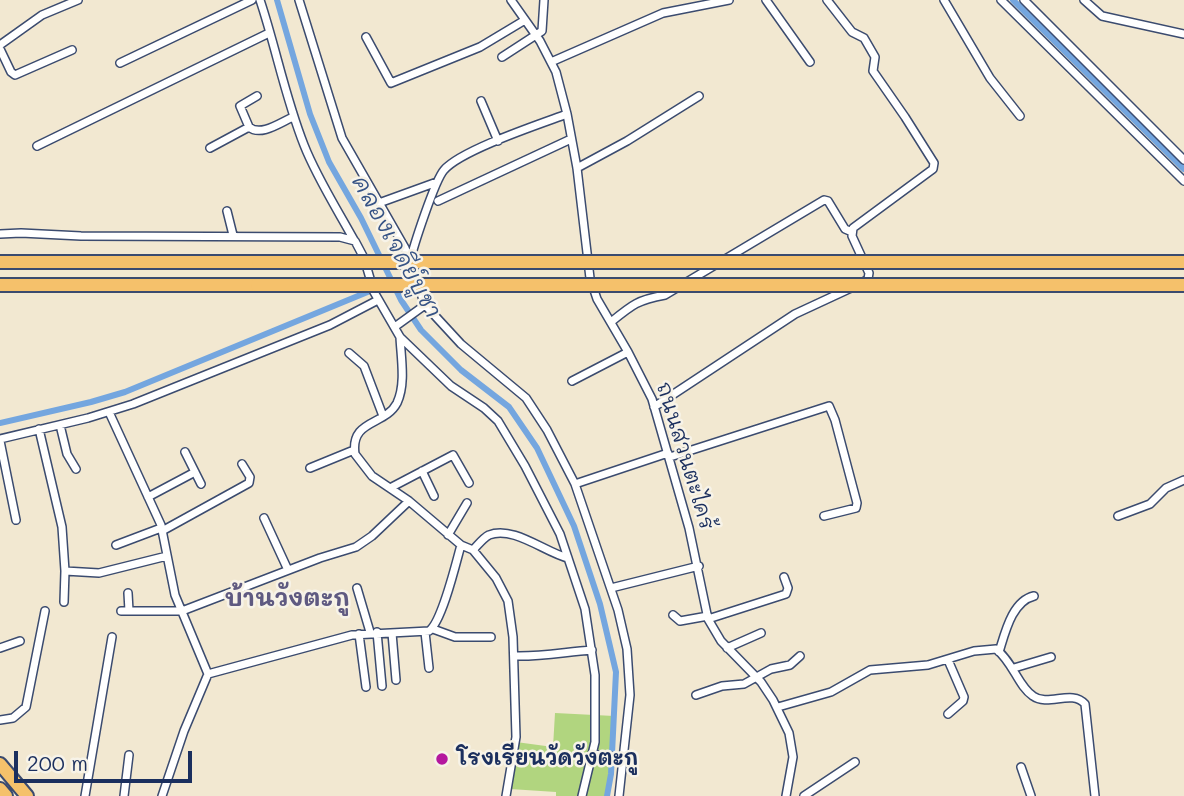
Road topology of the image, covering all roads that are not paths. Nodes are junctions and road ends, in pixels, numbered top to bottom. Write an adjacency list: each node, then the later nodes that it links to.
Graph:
1 (78, 0): 19 (street)
2 (252, 0): 24 (street)
3 (260, 0): 15 (street)
4 (299, 0): 41 (street)
5 (511, 0): 14 (street, ถนนสวนตะไคร้)
6 (544, 0): 18 (street)
7 (729, 0): 22 (street)
8 (766, 0): 23 (street)
9 (827, 0): 43 (street)
10 (944, 0): 29 (street)
11 (1002, 0): 38 (street)
12 (1024, 0): 36 (street)
13 (1084, 0): 16 (street)
14 (525, 20): 17 (street); 18 (street, ถนนสวนตะไคร้)
15 (270, 33): 30 (street); 34 (street)
16 (1184, 34)
17 (366, 37)
18 (537, 37): 21 (street); 22 (street, ถนนสวนตะไคร้)
19 (0, 47): 20 (street)
20 (72, 50)
21 (502, 57)
22 (551, 62): 28 (street, ถนนสวนตะไคร้)
23 (810, 62)
24 (120, 63)
25 (257, 96): 31 (street)
26 (699, 96): 37 (street)
27 (481, 101): 33 (street)
28 (567, 114): 32 (street, ถนนสวนตะไคร้); 33 (street)
29 (1020, 116)
30 (293, 117): 31 (street); 46 (street)
31 (249, 127): 35 (street)
32 (571, 139): 37 (street, ถนนสวนตะไคร้); 40 (street)
33 (498, 141): 39 (street)
34 (37, 146)
35 (210, 148)
36 (1184, 160)
37 (577, 168): 54 (street, ถนนสวนตะไคร้)
38 (1184, 181)
39 (437, 182): 41 (street); 49 (street)
40 (438, 201)
41 (379, 203): 49 (street)
42 (227, 211): 45 (street)
43 (852, 232): 54 (street); 60 (street)
44 (0, 234): 45 (street)
45 (233, 235): 46 (street)
46 (355, 241): 52 (street)
47 (0, 262): 48 (highway, bridge)
48 (1184, 262)
49 (410, 264): 53 (street)
50 (0, 285): 51 (highway, bridge)
51 (1184, 285)
52 (378, 300): 55 (street); 61 (street)
53 (422, 308): 55 (street); 77 (street)
54 (611, 322): 57 (street, ถนนสวนตะไคร้)
55 (399, 324): 56 (street)
56 (400, 337): 62 (street); 93 (street)
57 (628, 352): 59 (street); 60 (street, ถนนสวนตะไคร้)
58 (349, 353): 62 (street)
59 (572, 380)
60 (654, 407): 68 (street, ถนนสวนตะไคร้)
61 (108, 412): 63 (street); 80 (street)
62 (383, 416): 66 (street)
63 (60, 425): 64 (street); 71 (street)
64 (39, 429): 65 (street); 96 (street)
65 (0, 440): 86 (street)
66 (354, 450): 70 (street); 78 (street)
67 (185, 452): 73 (street)
68 (669, 455): 77 (street); 83 (street); 94 (street, ถนนสวนตะไคร้)
69 (242, 464): 87 (street)
70 (310, 468)
71 (76, 469)
72 (422, 471): 75 (street); 78 (street); 79 (street)
73 (195, 472): 76 (street); 80 (street)
74 (1184, 480): 84 (street)
75 (469, 483)
76 (201, 484)
77 (575, 484): 99 (street)
78 (390, 488): 81 (street)
79 (435, 496)
80 (148, 497): 87 (street)
81 (409, 501): 88 (street); 95 (street)
82 (467, 503): 88 (street)
83 (824, 516)
84 (1118, 516)
85 (264, 518): 95 (street)
86 (16, 520)
87 (162, 529): 89 (street); 92 (street)
88 (448, 535): 90 (street)
89 (116, 545)
90 (461, 545): 91 (street); 107 (street)
91 (473, 550): 93 (street); 119 (street)
92 (167, 556): 96 (street); 104 (street)
93 (569, 558): 117 (street)
94 (699, 566): 99 (street); 106 (street, ถนนสวนตะไคร้)
95 (288, 570): 104 (street)
96 (65, 571): 102 (street)
97 (784, 577): 106 (street)
98 (357, 588): 108 (street)
99 (611, 588): 136 (street)
100 (128, 593): 104 (street)
101 (1034, 596): 118 (street)
102 (64, 602)
103 (45, 611): 133 (street)
104 (182, 611): 125 (street)
105 (673, 615): 106 (street)
106 (708, 617): 116 (street, ถนนสวนตะไคร้)
107 (429, 630): 109 (street); 113 (street); 123 (street)
108 (374, 632): 109 (street); 111 (street); 128 (street)
109 (392, 633): 127 (street)
110 (761, 633): 116 (street)
111 (359, 635): 125 (street); 129 (street)
112 (112, 637): 143 (street)
113 (491, 638)
114 (20, 641): 115 (street)
115 (0, 648)
116 (727, 648): 126 (street, ถนนสวนตะไคร้)
117 (592, 650): 119 (street); 134 (street)
118 (999, 652): 122 (street); 124 (street)
119 (514, 656): 146 (street)
120 (800, 656): 126 (street)
121 (1051, 657): 124 (street)
122 (948, 660): 131 (street); 132 (street)
123 (429, 668)
124 (1014, 668): 152 (street)
125 (208, 674): 145 (street)
126 (756, 677): 130 (street); 131 (street, ถนนสวนตะไคร้)
127 (396, 680)
128 (382, 685)
129 (366, 687)
130 (696, 695)
131 (778, 707): 149 (street, ถนนสวนตะไคร้)
132 (948, 714)
133 (0, 720)
134 (593, 754): 136 (street); 147 (street)
135 (129, 755): 144 (street)
136 (621, 758): 148 (street)
137 (855, 762): 150 (street)
138 (0, 764): 142 (highway)
139 (1021, 767): 151 (street)
140 (0, 789): 141 (highway)
141 (6, 796)
142 (27, 796)
143 (85, 796)
144 (124, 796)
145 (162, 796)
146 (506, 796)
147 (582, 796)
148 (619, 796)
149 (786, 796)
150 (804, 796)
151 (1031, 796)
152 (1095, 796)

